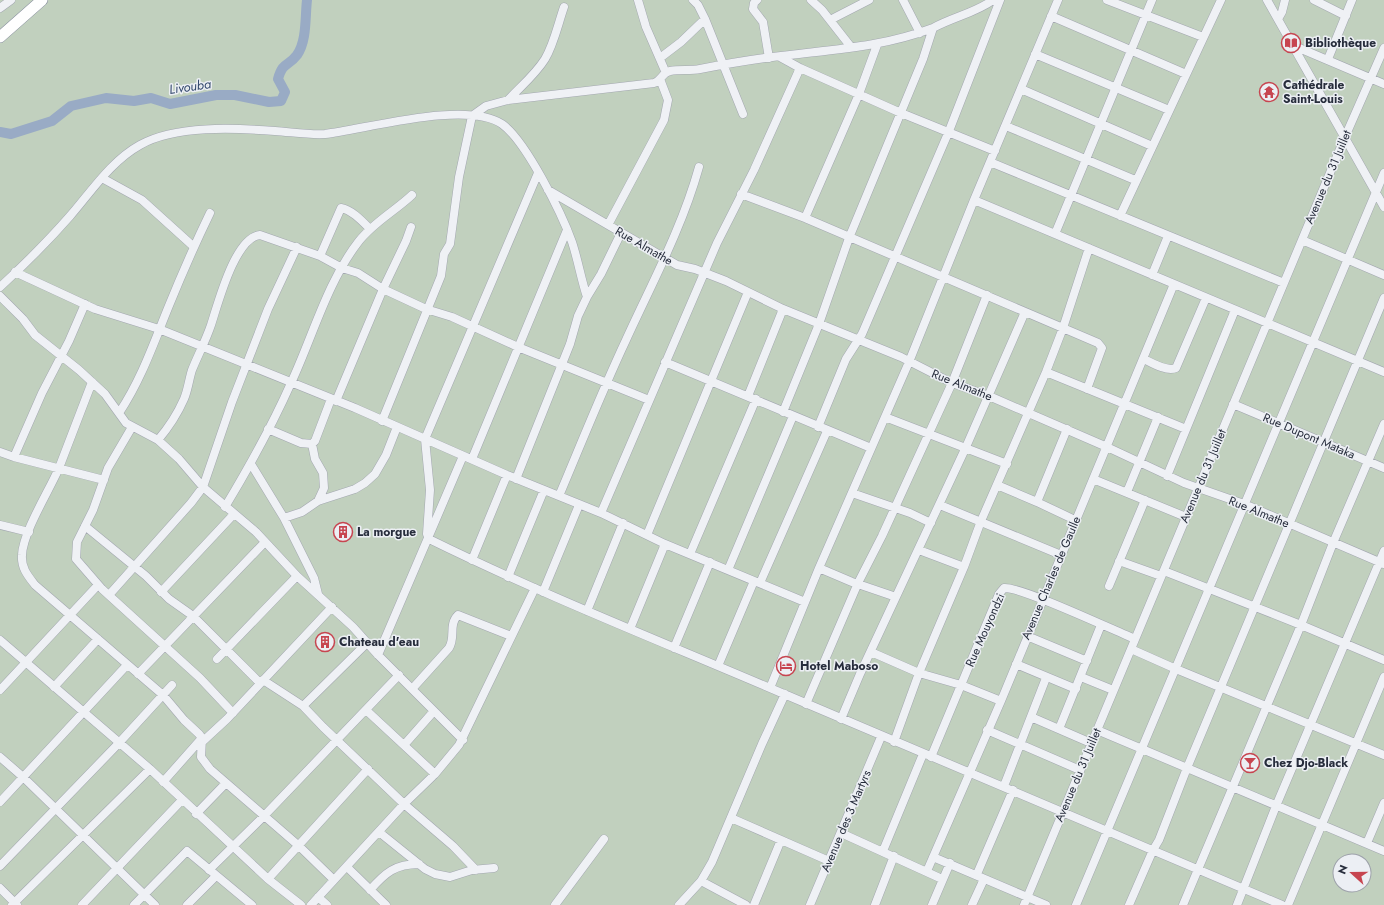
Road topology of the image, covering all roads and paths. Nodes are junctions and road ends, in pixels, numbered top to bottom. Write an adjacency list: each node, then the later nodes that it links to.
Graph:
1 (11, 0): 19 (street)
2 (42, 0): 28 (highway)
3 (638, 0): 37 (street)
4 (693, 0): 23 (street)
5 (757, 0): 38 (street)
6 (811, 0): 25 (street)
7 (869, 0): 25 (street)
8 (903, 0): 27 (street)
9 (994, 0): 26 (street); 56 (street)
10 (1058, 0): 20 (street)
11 (1107, 0): 21 (street)
12 (1152, 0): 21 (street)
13 (1267, 0): 24 (street)
14 (1286, 0): 24 (street)
15 (1314, 0): 22 (street)
16 (1352, 0): 22 (street)
17 (1218, 1): 29 (street)
18 (564, 7): 49 (street)
19 (0, 8)
20 (1051, 16): 34 (street); 35 (street)
21 (1145, 16): 29 (street); 34 (street)
22 (1346, 16): 39 (street)
23 (705, 19): 37 (street); 40 (street)
24 (1278, 19): 31 (street)
25 (830, 20): 32 (street)
26 (933, 28): 27 (street); 51 (street)
27 (920, 33): 30 (street)
28 (0, 37)
29 (1204, 37): 42 (street)
30 (877, 45): 32 (street); 48 (street)
31 (1292, 45): 39 (street); 57 (street)
32 (851, 47): 36 (street)
33 (1384, 48): 44 (street, Avenue du 31 Juillet)
34 (1131, 51): 42 (street); 46 (street)
35 (1035, 54): 46 (street); 47 (street)
36 (780, 57): 38 (street); 41 (street)
37 (660, 58): 43 (street)
38 (769, 58): 40 (street)
39 (1328, 59): 44 (street)
40 (723, 65): 43 (street); 52 (street)
41 (800, 68): 48 (street); 69 (street)
42 (1186, 74): 50 (street)
43 (663, 76): 49 (street); 77 (street)
44 (1371, 78): 45 (street); 57 (street, Avenue du 31 Juillet)
45 (1384, 84)
46 (1116, 88): 50 (street); 54 (street)
47 (1021, 90): 54 (street); 55 (street)
48 (859, 94): 51 (street); 76 (street)
49 (508, 100): 53 (street)
50 (1169, 110): 58 (street)
51 (901, 113): 56 (street); 84 (street)
52 (743, 114)
53 (472, 116): 63 (street); 65 (street); 110 (street)
54 (1100, 124): 58 (street); 60 (street)
55 (1006, 126): 59 (street); 60 (street)
56 (949, 131): 59 (street); 90 (street)
57 (1345, 137): 68 (street); 85 (street, Avenue du 31 Juillet)
58 (1152, 146): 66 (street)
59 (995, 150): 61 (street)
60 (1086, 159): 66 (street); 71 (street)
61 (990, 162): 71 (street); 72 (street)
62 (699, 167): 91 (street)
63 (538, 173): 67 (street); 116 (street)
64 (1383, 177): 68 (street)
65 (102, 178): 86 (street); 94 (street)
66 (1135, 180): 75 (street)
67 (548, 190): 77 (street, Rue Almathe); 80 (street)
68 (1375, 193): 73 (street); 92 (street)
69 (741, 194): 76 (street); 95 (street)
70 (412, 195): 79 (street)
71 (1071, 195): 75 (street); 82 (street)
72 (974, 200): 82 (street); 97 (street)
73 (1384, 207)
74 (210, 213): 86 (street)
75 (1120, 216): 83 (street)
76 (805, 218): 84 (street)
77 (608, 225): 81 (street, Rue Almathe)
78 (411, 227): 102 (street)
79 (370, 229): 89 (street); 93 (street)
80 (567, 230): 106 (street); 121 (street)
81 (621, 233): 91 (street, Rue Almathe); 106 (street)
82 (1055, 234): 88 (street)
83 (1168, 236): 98 (street); 100 (street)
84 (849, 238): 90 (street); 115 (street)
85 (1302, 240): 92 (street); 100 (street, Avenue du 31 Juillet)
86 (194, 247): 118 (street)
87 (298, 247): 89 (street); 122 (street); 128 (street)
88 (1089, 248): 98 (street); 117 (street)
89 (320, 256): 93 (street)
90 (894, 256): 97 (street); 119 (street)
91 (665, 259): 95 (street, Rue Almathe); 134 (street)
92 (1348, 259): 96 (street); 120 (street)
93 (342, 268): 102 (street); 135 (street)
94 (15, 272): 101 (street); 109 (street)
95 (705, 273): 103 (street, Rue Almathe); 126 (street)
96 (1384, 275)
97 (943, 276): 104 (street); 127 (street)
98 (1152, 276): 99 (street)
99 (1174, 284): 107 (street); 124 (street, Avenue Charles de Gaulle)
100 (1284, 284): 114 (street, Avenue du 31 Juillet)
101 (0, 287)
102 (383, 288): 110 (street); 140 (street)
103 (748, 292): 111 (street, Rue Almathe); 132 (street)
104 (987, 295): 113 (street); 136 (street)
105 (0, 296): 123 (street)
106 (587, 298): 129 (street)
107 (1206, 298): 112 (street); 124 (street)
108 (1384, 298): 125 (street)
109 (85, 304): 118 (street); 123 (street)
110 (426, 309): 116 (street); 150 (street)
111 (783, 309): 115 (street, Rue Almathe); 139 (street)
112 (1235, 310): 114 (street); 156 (street)
113 (1025, 312): 117 (street); 138 (street)
114 (1268, 323): 120 (street); 143 (street, Avenue du 31 Juillet)
115 (819, 324): 119 (street, Rue Almathe); 144 (street)
116 (473, 326): 121 (street); 161 (street)
117 (1063, 328): 130 (street); 137 (street)
118 (159, 329): 122 (street); 145 (street)
119 (858, 339): 127 (street, Rue Almathe); 155 (street)
120 (1314, 342): 125 (street); 151 (street)
121 (518, 346): 129 (street); 170 (street)
122 (202, 347): 128 (street); 162 (street)
123 (61, 357): 133 (street); 169 (street)
124 (1144, 359): 142 (street, Avenue Charles de Gaulle)
125 (1357, 360): 131 (street); 163 (street)
126 (665, 362): 132 (street); 141 (street)
127 (909, 362): 136 (street, Rue Almathe); 148 (street)
128 (247, 365): 135 (street); 183 (street)
129 (562, 365): 134 (street); 179 (street)
130 (1046, 372): 137 (street); 146 (street)
131 (1384, 372)
132 (712, 381): 139 (street); 209 (street)
133 (92, 382): 145 (street); 176 (street)
134 (607, 382): 141 (street); 188 (street)
135 (292, 383): 140 (street); 157 (street)
136 (952, 383): 138 (street, Rue Almathe); 160 (street)
137 (1087, 389): 142 (street)
138 (989, 396): 146 (street, Rue Almathe); 167 (street)
139 (752, 398): 144 (street); 216 (street)
140 (334, 400): 150 (street); 164 (street)
141 (648, 400): 197 (street)
142 (1125, 403): 149 (street); 165 (street, Avenue Charles de Gaulle)
143 (1233, 404): 151 (street, Rue Dupont Mataka); 184 (street, Avenue du 31 Juillet)
144 (783, 412): 147 (street)
145 (118, 413): 154 (street)
146 (1029, 414): 158 (street, Rue Almathe); 174 (street)
147 (793, 416): 155 (street); 225 (street)
148 (885, 417): 160 (street); 166 (street)
149 (1158, 417): 156 (street); 171 (street)
150 (382, 421): 153 (street)
151 (1279, 423): 163 (street, Rue Dupont Mataka); 192 (street)
152 (1384, 424): 172 (street)
153 (397, 426): 161 (street); 190 (street)
154 (132, 427): 162 (street); 181 (street)
155 (818, 427): 159 (street)
156 (1186, 428): 178 (street)
157 (268, 429): 164 (street); 173 (street)
158 (1067, 429): 165 (street, Rue Almathe); 191 (street)
159 (827, 431): 166 (street); 229 (street)
160 (928, 434): 167 (street); 196 (street)
161 (425, 439): 170 (street); 210 (street)
162 (158, 440): 183 (street)
163 (1324, 443): 172 (street, Rue Dupont Mataka); 205 (street)
164 (312, 444): 190 (street)
165 (1107, 447): 171 (street, Rue Almathe); 180 (street, Avenue Charles de Gaulle)
166 (871, 448): 187 (street)
167 (966, 448): 174 (street); 194 (street)
168 (0, 452): 169 (street)
169 (14, 457): 176 (street)
170 (467, 457): 177 (street); 210 (street)
171 (1138, 462): 178 (street, Rue Almathe); 186 (street)
172 (1368, 462): 175 (street, Rue Dupont Mataka); 212 (street)
173 (251, 464): 195 (street); 200 (street)
174 (1007, 464): 182 (street)
175 (1384, 468)
176 (59, 469): 181 (street); 208 (street)
177 (507, 475): 179 (street); 218 (street)
178 (1167, 476): 184 (street, Rue Almathe)
179 (516, 479): 185 (street)
180 (1093, 479): 186 (street); 201 (street, Avenue Charles de Gaulle)
181 (104, 480): 207 (street)
182 (997, 485): 191 (street); 202 (street)
183 (203, 487): 195 (street); 223 (street)
184 (1198, 488): 192 (street, Rue Almathe); 199 (street, Avenue du 31 Juillet)
185 (544, 490): 188 (street); 228 (street)
186 (1126, 492): 189 (street)
187 (852, 493): 196 (street); 224 (street)
188 (559, 496): 193 (street)
189 (1145, 500): 199 (street); 219 (street)
190 (318, 501): 200 (street)
191 (1037, 502): 201 (street)
192 (1244, 504): 205 (street, Rue Almathe); 234 (street)
193 (579, 505): 197 (street); 236 (street)
194 (940, 505): 202 (street); 204 (street)
195 (225, 507): 198 (street)
196 (894, 507): 204 (street); 230 (street)
197 (601, 513): 203 (street)
198 (234, 514): 211 (street); 235 (street)
199 (1186, 517): 226 (street, Avenue du 31 Juillet)
200 (284, 518): 237 (street)
201 (1075, 520): 217 (street, Avenue Charles de Gaulle)
202 (981, 521): 217 (street); 222 (street)
203 (623, 523): 209 (street); 244 (street)
204 (931, 523): 214 (street)
205 (1289, 524): 212 (street, Rue Almathe); 242 (street)
206 (0, 525): 208 (street)
207 (85, 526): 223 (street); 231 (street)
208 (29, 532): 245 (street)
209 (647, 535): 213 (street)
210 (429, 539): 218 (street); 262 (street)
211 (265, 542): 227 (street); 246 (street)
212 (1333, 543): 221 (street, Rue Almathe); 248 (street)
213 (665, 544): 216 (street); 249 (street)
214 (919, 550): 222 (street); 239 (street)
215 (1384, 551): 221 (street)
216 (690, 554): 220 (street)
217 (1061, 555): 240 (street, Avenue Charles de Gaulle)
218 (472, 560): 228 (street)
219 (1119, 561): 226 (street); 232 (street)
220 (710, 562): 225 (street); 259 (street)
221 (1382, 563): 256 (street)
222 (964, 567): 271 (street)
223 (134, 568): 235 (street); 238 (street)
224 (819, 568): 230 (street); 241 (street)
225 (728, 570): 229 (street)
226 (1162, 573): 234 (street); 252 (street, Avenue du 31 Juillet)
227 (297, 576): 237 (street); 258 (street)
228 (508, 577): 233 (street)
229 (757, 582): 241 (street); 269 (street)
230 (858, 583): 239 (street); 290 (street)
231 (98, 585): 238 (street); 245 (street)
232 (1109, 586)
233 (535, 588): 236 (street); 250 (street)
234 (1210, 588): 242 (street); 270 (street)
235 (161, 592): 246 (street)
236 (543, 592): 244 (street)
237 (318, 594): 243 (street)
238 (109, 595): 257 (street)
239 (896, 597): 261 (street)
240 (1042, 600): 247 (street, Rue Mouyondzi); 251 (street, Avenue Charles de Gaulle); 279 (street, Rue Mouyondzi)
241 (805, 602): 281 (street)
242 (1256, 606): 248 (street); 282 (street)
243 (332, 607): 255 (street); 277 (street)
244 (587, 612): 249 (street)
245 (69, 614): 254 (street); 266 (street)
246 (193, 616): 257 (street); 258 (street)
247 (1101, 625): 252 (street, Rue Mouyondzi); 265 (street)
248 (1301, 625): 256 (street); 292 (street)
249 (630, 629): 259 (street)
250 (511, 636): 283 (street); 304 (street)
251 (1027, 636): 265 (street); 267 (street, Avenue Charles de Gaulle)
252 (1135, 639): 260 (street, Avenue du 31 Juillet)
253 (0, 640): 266 (street)
254 (98, 640): 268 (street); 280 (street)
255 (366, 643): 262 (street); 291 (street)
256 (1345, 643): 264 (street); 299 (street)
257 (165, 646): 272 (street); 296 (street)
258 (227, 648): 263 (street); 277 (street)
259 (674, 648): 269 (street)
260 (1131, 649): 270 (street); 286 (street, Avenue du 31 Juillet)
261 (871, 652): 271 (street); 298 (street)
262 (378, 655): 273 (street)
263 (217, 659)
264 (1384, 660)
265 (1087, 661): 274 (street)
266 (26, 662): 280 (street); 285 (street)
267 (1016, 664): 276 (street); 289 (street, Avenue Charles de Gaulle)
268 (127, 665): 272 (street); 295 (street)
269 (718, 666): 281 (street)
270 (1176, 669): 282 (street); 313 (street)
271 (919, 673): 279 (street); 307 (street)
272 (138, 674): 288 (street)
273 (398, 675): 283 (street); 293 (street)
274 (1081, 677): 284 (street); 286 (street)
275 (1384, 677): 309 (street)
276 (1046, 678): 284 (street); 297 (street)
277 (262, 681): 291 (street); 296 (street)
278 (172, 685): 288 (street)
279 (961, 685): 289 (street); 317 (street, Rue Mouyondzi)
280 (54, 687): 295 (street)
281 (770, 688): 287 (street)
282 (1221, 688): 292 (street); 318 (street)
283 (412, 689): 294 (street)
284 (1076, 689): 300 (street)
285 (0, 690)
286 (1113, 690): 302 (street, Avenue du 31 Juillet)
287 (785, 694): 290 (street); 339 (street)
288 (163, 695): 305 (street); 310 (street)
289 (1000, 701): 301 (street, Avenue Charles de Gaulle)
290 (806, 704): 298 (street)
291 (303, 706): 306 (street)
292 (1266, 707): 299 (street); 328 (street)
293 (366, 710): 306 (street); 312 (street)
294 (434, 711): 304 (street); 312 (street)
295 (83, 713): 310 (street); 324 (street)
296 (233, 713): 305 (street)
297 (1031, 717): 300 (street); 311 (street)
298 (841, 719): 303 (street)
299 (1311, 724): 309 (street); 334 (street)
300 (1059, 729): 308 (street)
301 (987, 730): 311 (street); 322 (street, Avenue Charles de Gaulle)
302 (1097, 730): 308 (street, Avenue du 31 Juillet); 313 (street)
303 (881, 737): 307 (street); 343 (street, Avenue des 3 Martyrs)
304 (463, 740): 323 (street)
305 (202, 741): 325 (street); 326 (street)
306 (337, 741): 320 (street); 338 (street)
307 (894, 742): 314 (street)
308 (1091, 742): 321 (street, Avenue du 31 Juillet)
309 (1356, 743): 315 (street); 340 (street)
310 (118, 744): 319 (street); 335 (street)
311 (1020, 744): 321 (street); 327 (street)
312 (404, 746): 323 (street)
313 (1143, 750): 318 (street); 341 (street)
314 (923, 754): 317 (street); 350 (street)
315 (1384, 755)
316 (0, 757): 324 (street)
317 (931, 757): 322 (street)
318 (1187, 768): 328 (street); 351 (street)
319 (150, 769): 325 (street); 344 (street)
320 (368, 769): 333 (street); 348 (street)
321 (1080, 770): 336 (street, Avenue du 31 Juillet)
322 (968, 771): 327 (street); 354 (street, Avenue Charles de Gaulle)
323 (435, 774): 333 (street)
324 (23, 777): 331 (street); 335 (street)
325 (163, 782): 330 (street)
326 (226, 783): 337 (street); 338 (street)
327 (1004, 786): 329 (street)
328 (1232, 788): 334 (street); 362 (street)
329 (1013, 790): 336 (street); 367 (street)
330 (182, 800): 337 (street); 361 (street)
331 (0, 802)
332 (1384, 803): 347 (street)
333 (404, 804): 342 (street); 364 (street)
334 (1276, 806): 340 (street); 373 (street)
335 (55, 808): 344 (street); 358 (street)
336 (1063, 811): 341 (street); 377 (street, Avenue du 31 Juillet)
337 (196, 814): 349 (street)
338 (263, 817): 348 (street); 349 (street)
339 (731, 818): 346 (street); 371 (street)
340 (1322, 825): 347 (street); 403 (street)
341 (1108, 831): 351 (street); 398 (street)
342 (379, 832): 357 (street); 359 (street)
343 (841, 833): 350 (street); 355 (street, Avenue des 3 Martyrs)
344 (84, 836): 361 (street); 378 (street)
345 (604, 839): 380 (street)
346 (781, 840): 355 (street); 391 (street)
347 (1367, 844): 352 (street)
348 (299, 846): 368 (street); 370 (street)
349 (233, 847): 363 (street); 368 (street)
350 (883, 850): 353 (street)
351 (1153, 850): 362 (street); 399 (street)
352 (1384, 851)
353 (894, 856): 365 (street); 393 (street)
354 (933, 857): 356 (street); 365 (street, Avenue Charles de Gaulle)
355 (829, 861): 392 (street, Avenue des 3 Martyrs)
356 (950, 863): 367 (street); 369 (street)
357 (419, 864): 364 (street); 374 (street)
358 (0, 866)
359 (347, 867): 370 (street); 374 (street)
360 (494, 868): 364 (street)
361 (117, 869): 375 (street); 381 (street)
362 (1199, 869): 373 (street); 400 (street)
363 (209, 870): 366 (street); 375 (street)
364 (476, 870)
365 (927, 871): 369 (street)
366 (216, 876): 379 (street); 384 (street)
367 (980, 877): 377 (street); 395 (street)
368 (268, 879): 385 (street)
369 (942, 879): 394 (street)
370 (334, 880): 376 (street)
371 (700, 881): 389 (street); 390 (street)
372 (0, 888): 378 (street)
373 (1244, 889): 401 (street); 402 (street)
374 (370, 890): 388 (street)
375 (144, 895): 382 (street); 383 (street)
376 (318, 897): 386 (street); 387 (street)
377 (1028, 897): 396 (street, Avenue du 31 Juillet); 397 (street)
378 (15, 904)
379 (247, 904)
380 (558, 904)
381 (82, 905)
382 (134, 905)
383 (155, 905)
384 (187, 905)
385 (301, 905)
386 (311, 905)
387 (327, 905)
388 (386, 905)
389 (678, 905)
390 (746, 905)
391 (754, 905)
392 (810, 905)
393 (875, 905)
394 (932, 905)
395 (972, 905)
396 (1024, 905)
397 (1046, 905)
398 (1076, 905)
399 (1130, 905)
400 (1184, 905)
401 (1237, 905)
402 (1282, 905)
403 (1288, 905)

